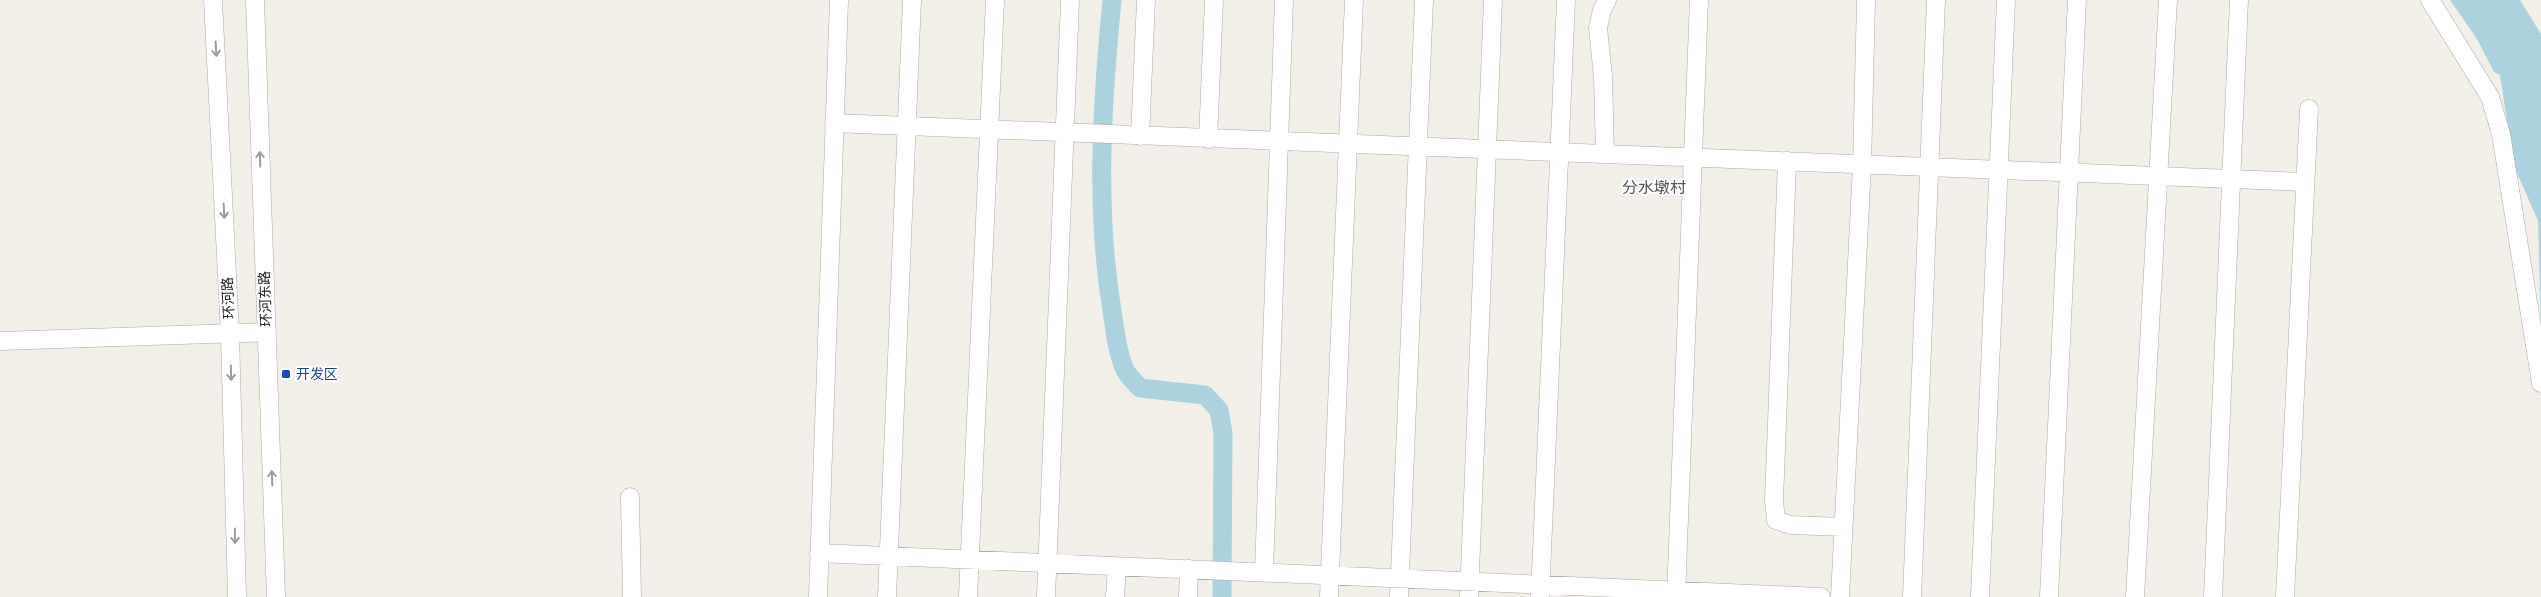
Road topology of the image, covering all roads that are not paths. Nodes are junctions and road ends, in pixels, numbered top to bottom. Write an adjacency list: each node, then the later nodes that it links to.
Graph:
1 (214, 0): 46 (street, 环河路, one-way to 46)
2 (255, 0): 45 (street, 环河东路, one-way to 2)
3 (839, 0): 24 (street)
4 (912, 0): 25 (street)
5 (994, 0): 26 (street)
6 (1070, 0): 27 (street)
7 (1146, 0): 28 (street)
8 (1214, 0): 29 (street)
9 (1284, 0): 30 (street)
10 (1354, 0): 31 (street)
11 (1424, 0): 32 (street)
12 (1493, 0): 33 (street)
13 (1566, 0): 34 (street)
14 (1607, 0): 35 (street)
15 (1699, 0): 36 (street)
16 (1866, 0): 38 (street)
17 (1936, 0): 39 (street)
18 (2006, 0): 40 (street)
19 (2077, 0): 41 (street)
20 (2168, 0): 42 (street)
21 (2239, 0): 43 (street)
22 (2430, 0): 48 (street)
23 (2309, 109): 44 (street)
24 (834, 123): 25 (street); 51 (street)
25 (906, 126): 26 (street); 52 (street)
26 (989, 130): 27 (street); 53 (street)
27 (1065, 133): 28 (street); 54 (street)
28 (1134, 135): 29 (street)
29 (1208, 139): 30 (street)
30 (1278, 141): 31 (street); 57 (street)
31 (1348, 144): 32 (street); 58 (street)
32 (1418, 147): 33 (street); 59 (street)
33 (1487, 150): 34 (street); 60 (street)
34 (1559, 152): 35 (street); 61 (street)
35 (1605, 154): 36 (street)
36 (1693, 158): 37 (street); 63 (street)
37 (1787, 162): 38 (street); 50 (street)
38 (1862, 165): 39 (street); 50 (street)
39 (1930, 167): 40 (street); 77 (street)
40 (1999, 170): 41 (street); 78 (street)
41 (2069, 173): 42 (street); 79 (street)
42 (2158, 176): 43 (street); 80 (street)
43 (2231, 180): 44 (street); 81 (street)
44 (2304, 182): 82 (street)
45 (267, 332): 46 (street); 65 (street, 环河东路, one-way to 45)
46 (230, 334): 47 (street); 64 (street, 环河路, one-way to 64)
47 (0, 341)
48 (2541, 383)
49 (630, 497): 66 (street)
50 (1843, 527): 76 (street)
51 (819, 553): 52 (street); 67 (street)
52 (888, 556): 53 (street); 68 (street)
53 (970, 559): 54 (street); 69 (street)
54 (1047, 563): 55 (street); 70 (street)
55 (1117, 566): 56 (street); 71 (street)
56 (1195, 570): 57 (street); 72 (street)
57 (1264, 572): 58 (street)
58 (1330, 575): 59 (street); 73 (street)
59 (1400, 578): 60 (street); 74 (street)
60 (1470, 589): 61 (street)
61 (1540, 591): 62 (street)
62 (1582, 592): 63 (street)
63 (1676, 594): 75 (street)
64 (236, 597)
65 (276, 597)
66 (632, 597)
67 (818, 597)
68 (886, 597)
69 (968, 597)
70 (1046, 597)
71 (1115, 597)
72 (1188, 597)
73 (1329, 597)
74 (1400, 597)
75 (1821, 597)
76 (1840, 597)
77 (1912, 597)
78 (1980, 597)
79 (2049, 597)
80 (2135, 597)
81 (2213, 597)
82 (2286, 597)

